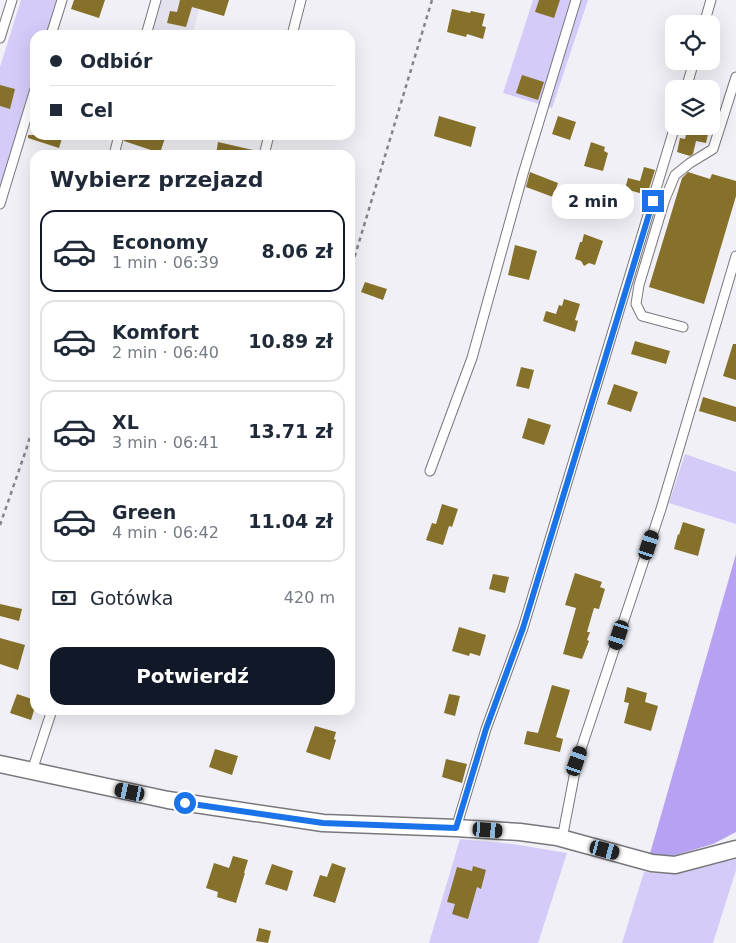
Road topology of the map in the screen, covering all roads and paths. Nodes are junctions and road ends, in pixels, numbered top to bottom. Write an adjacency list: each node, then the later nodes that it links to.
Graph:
1 (12, 0): 12 (lane)
2 (62, 0): 9 (lane)
3 (156, 0): 10 (lane)
4 (301, 0): 11 (lane)
5 (432, 0): 17 (path)
6 (576, 0): 21 (lane)
7 (711, 0): 8 (lane)
8 (707, 15)
9 (53, 30)
10 (147, 30)
11 (293, 30)
12 (0, 38)
13 (736, 77): 19 (lane)
14 (30, 105): 16 (lane)
15 (673, 135): 26 (lane)
16 (0, 204)
17 (355, 255)
18 (736, 256): 27 (lane)
19 (683, 327)
20 (30, 437): 22 (path)
21 (430, 471)
22 (0, 525)
23 (50, 715): 25 (lane)
24 (0, 764): 25 (street)
25 (32, 771): 26 (street)
26 (456, 828): 27 (street)
27 (562, 839): 28 (street)
28 (736, 849)

